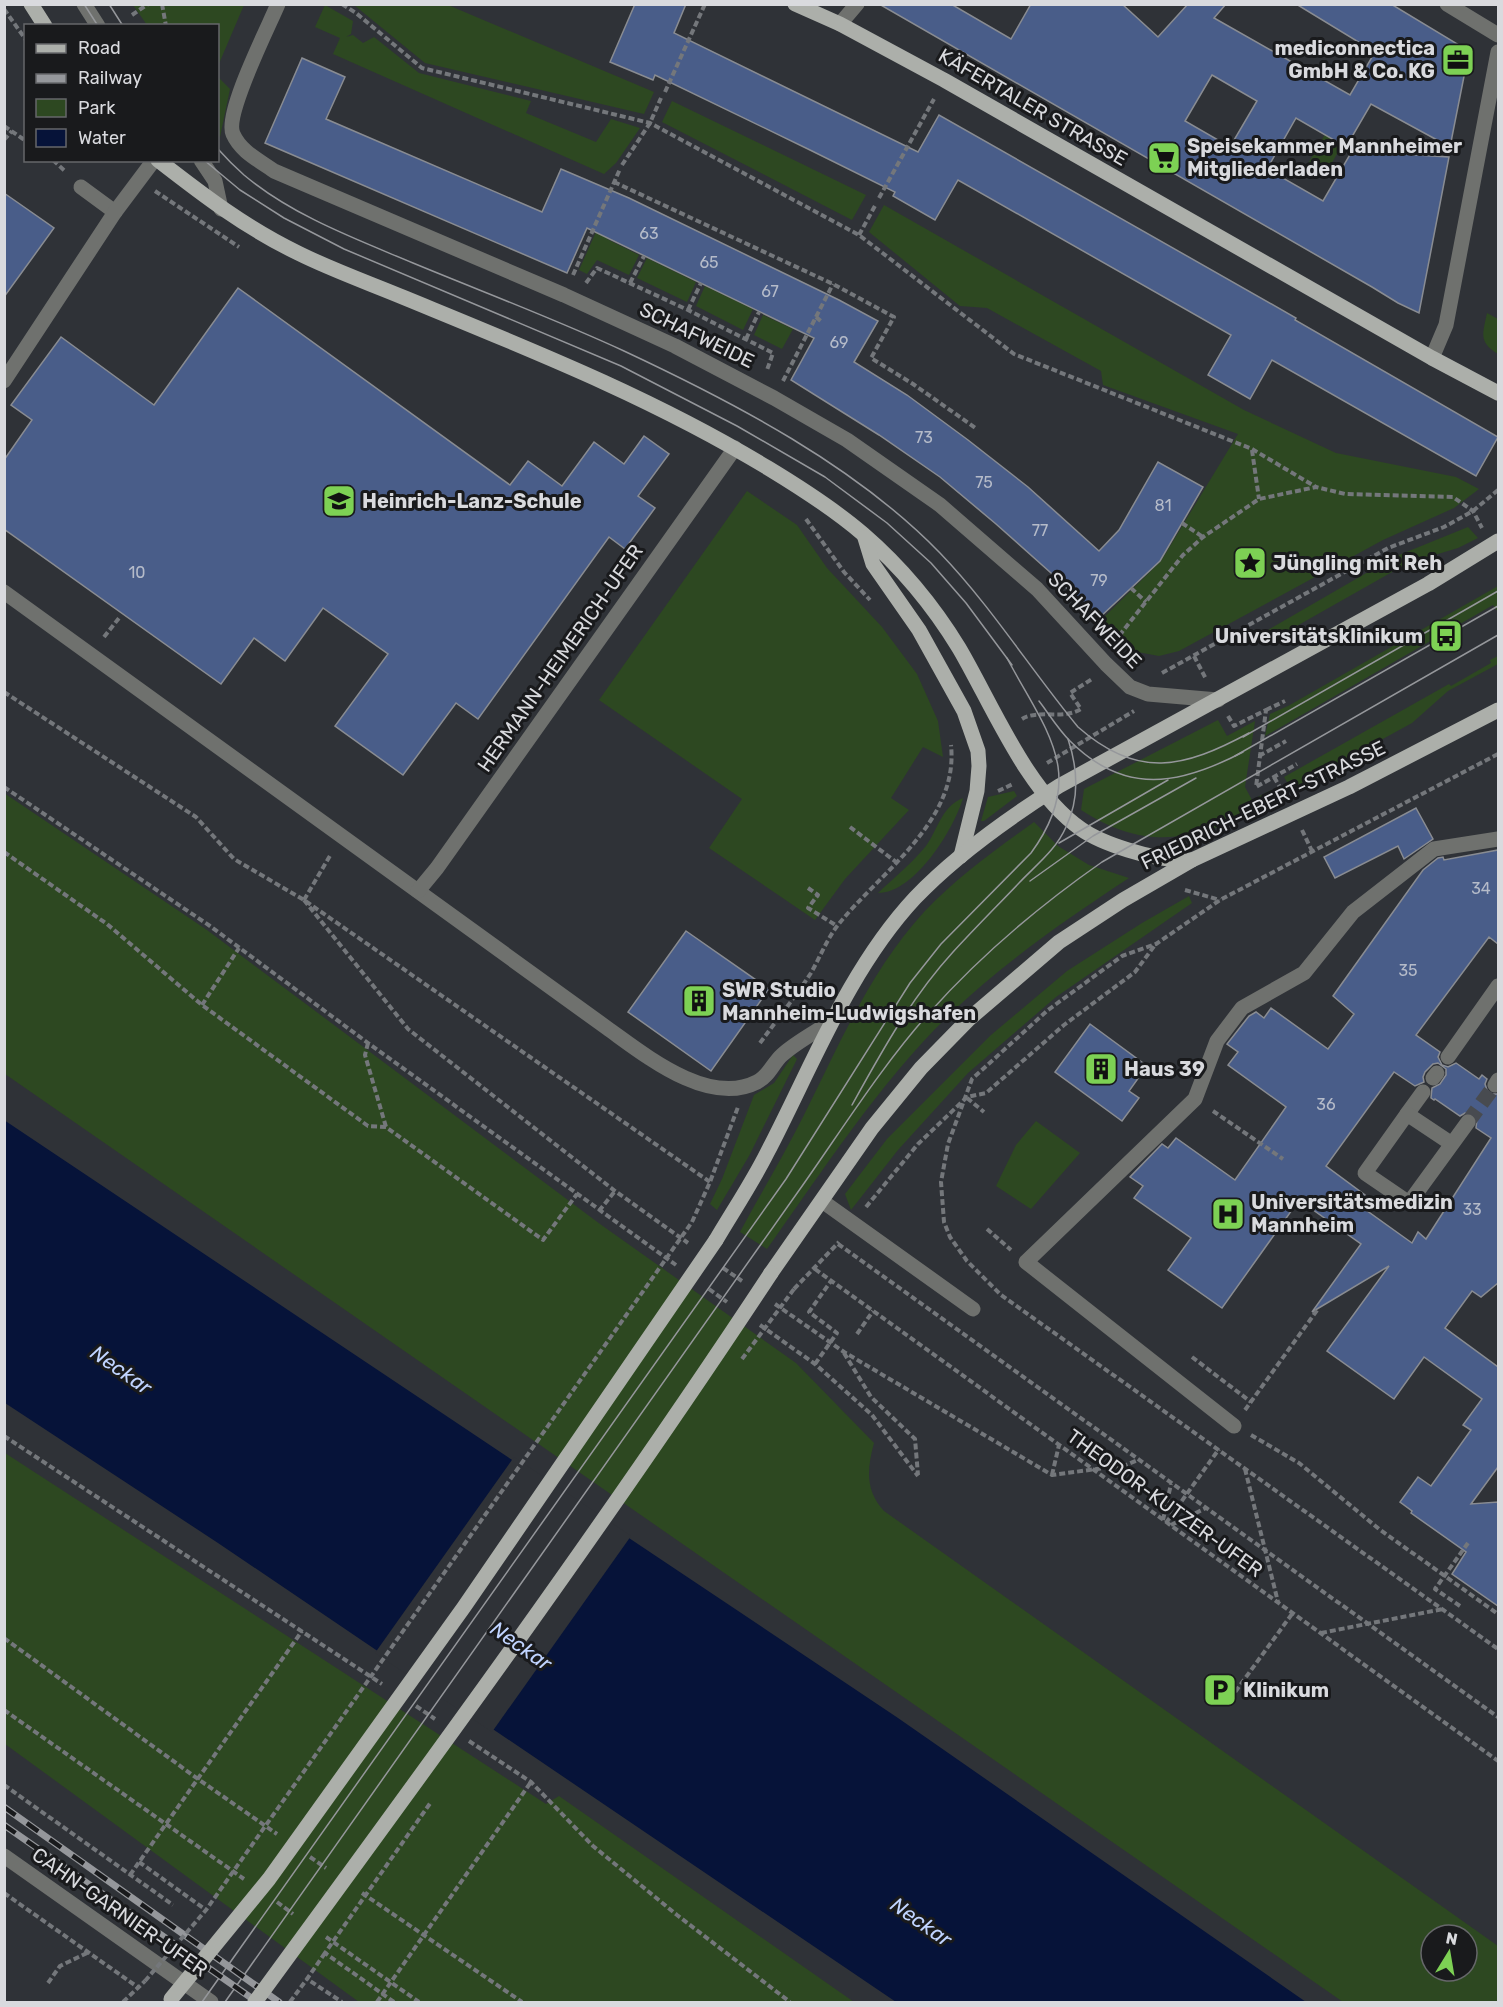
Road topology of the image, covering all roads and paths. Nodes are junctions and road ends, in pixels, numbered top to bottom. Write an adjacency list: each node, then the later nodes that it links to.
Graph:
1 (31, 4): 13 (main road)
2 (84, 4): 14 (street)
3 (148, 4): 12 (path)
4 (162, 4): 15 (path)
5 (278, 4): 50 (street, SCHAFWEIDE)
6 (342, 4): 23 (path)
7 (705, 4): 21 (path)
8 (795, 4): 16 (main road, KÄFERTALER STRASSE)
9 (857, 4): 16 (street)
10 (1447, 4): 17 (street)
11 (4, 9): 18 (path)
12 (132, 15)
13 (44, 24)
14 (97, 24)
15 (166, 24)
16 (840, 24): 20 (main road, KÄFERTALER STRASSE)
17 (1498, 35)
18 (24, 37)
19 (1498, 52): 47 (street)
20 (944, 80): 33 (path); 47 (main road, KÄFERTALER STRASSE)
21 (664, 92)
22 (662, 99): 23 (path)
23 (650, 123): 31 (path); 37 (path)
24 (4, 126): 25 (path)
25 (12, 131): 26 (path); 27 (path)
26 (24, 140)
27 (4, 141)
28 (154, 162): 36 (street)
29 (159, 162): 35 (main road)
30 (202, 162): 35 (street)
31 (615, 182): 39 (path); 41 (path)
32 (81, 188): 36 (street)
33 (879, 198)
34 (876, 204): 37 (path)
35 (221, 209): 52 (main road)
36 (115, 212): 48 (street)
37 (859, 235): 53 (path)
38 (644, 256): 39 (path)
39 (630, 283): 42 (path)
40 (701, 283): 42 (path)
41 (833, 284): 44 (path); 51 (path)
42 (688, 310): 46 (path)
43 (759, 312): 46 (path)
44 (816, 318): 45 (path); 50 (path)
45 (822, 322)
46 (746, 339): 50 (path)
47 (1432, 358): 49 (main road, KÄFERTALER STRASSE)
48 (4, 381)
49 (1498, 393)
50 (767, 394): 68 (street, SCHAFWEIDE)
51 (977, 429)
52 (735, 448): 60 (main road); 93 (street, HERMANN-HEIMERICH-UFER)
53 (1252, 449): 54 (path); 56 (path)
54 (1316, 487): 56 (path); 57 (path)
55 (1498, 490): 57 (path)
56 (1259, 499): 61 (path)
57 (1473, 511): 62 (path); 67 (path)
58 (804, 516): 66 (path)
59 (1182, 523): 61 (path)
60 (865, 535): 81 (main road); 83 (main road)
61 (1203, 537): 65 (path)
62 (1495, 543): 71 (main road)
63 (1131, 588): 65 (path)
64 (4, 592): 86 (street)
65 (1146, 602): 68 (path)
66 (873, 604)
67 (1194, 656): 70 (path); 71 (path)
68 (1106, 664): 70 (street, SCHAFWEIDE); 75 (path)
69 (4, 692): 94 (path)
70 (1148, 694): 71 (street, SCHAFWEIDE); 81 (path)
71 (1218, 700): 73 (path); 84 (main road)
72 (1285, 701): 73 (path)
73 (1266, 710): 79 (path)
74 (1498, 710): 90 (main road, FRIEDRICH-EBERT-STRASSE)
75 (1025, 726)
76 (950, 737): 91 (path)
77 (1286, 741): 79 (path)
78 (1498, 754): 96 (path)
79 (1259, 756): 80 (path)
80 (1297, 764)
81 (1030, 773): 83 (path); 84 (main road)
82 (4, 787): 97 (path)
83 (977, 791): 89 (main road)
84 (1046, 794): 89 (main road); 90 (main road)
85 (850, 827): 91 (path)
86 (341, 836): 93 (street); 94 (path)
87 (1498, 839): 107 (street)
88 (4, 852): 99 (path)
89 (961, 856): 100 (main road)
90 (1192, 860): 117 (main road, FRIEDRICH-EBERT-STRASSE)
91 (896, 862): 95 (path)
92 (808, 888): 95 (path)
93 (418, 891): 104 (street)
94 (304, 900): 114 (path)
95 (837, 926): 102 (path)
96 (1156, 944): 106 (path); 106 (path)
97 (239, 948): 99 (path); 101 (path)
98 (1498, 986): 103 (street)
99 (202, 1005): 111 (path)
100 (832, 1021): 104 (street); 193 (main road, bridge)
101 (368, 1044): 111 (path); 116 (path)
102 (757, 1047)
103 (1448, 1057)
104 (740, 1087): 114 (path)
105 (1423, 1092): 109 (street)
106 (967, 1097): 108 (path); 119 (path); 141 (path)
107 (1195, 1099): 113 (path); 122 (street)
108 (984, 1112)
109 (1407, 1114): 112 (street); 112 (street)
110 (1468, 1122): 112 (street)
111 (386, 1127): 116 (path)
112 (1452, 1144)
113 (1283, 1160)
114 (710, 1182): 184 (path, bridge)
115 (615, 1191): 118 (path)
116 (577, 1194): 118 (path)
117 (822, 1201): 119 (street); 196 (main road, FRIEDRICH-EBERT-STRASSE, bridge)
118 (599, 1211): 124 (path)
119 (852, 1223): 121 (path); 129 (street)
120 (987, 1229): 122 (path)
121 (838, 1244): 123 (path); 144 (path)
122 (1026, 1262): 138 (street)
123 (815, 1269): 125 (path, THEODOR-KUTZER-UFER); 127 (path)
124 (684, 1271)
125 (831, 1281): 131 (path, THEODOR-KUTZER-UFER); 136 (path)
126 (702, 1284): 128 (path)
127 (794, 1289)
128 (731, 1304)
129 (973, 1309)
130 (1318, 1309): 137 (path)
131 (873, 1311): 133 (path); 140 (path, THEODOR-KUTZER-UFER)
132 (759, 1324): 136 (path)
133 (857, 1334)
134 (844, 1352): 136 (path)
135 (1192, 1357): 137 (path)
136 (815, 1364)
137 (1251, 1402): 138 (path)
138 (1234, 1426): 141 (path); 150 (path)
139 (4, 1436): 157 (path)
140 (1059, 1445): 143 (path); 147 (path, THEODOR-KUTZER-UFER)
141 (1219, 1450): 142 (path); 145 (path)
142 (1245, 1469): 149 (path); 153 (path)
143 (1052, 1475)
144 (1171, 1484): 145 (path); 147 (path)
145 (1186, 1494): 146 (path); 147 (path)
146 (1206, 1508): 147 (path); 149 (path)
147 (1167, 1523): 151 (path, THEODOR-KUTZER-UFER)
148 (1468, 1543): 150 (path)
149 (1265, 1550): 151 (path); 156 (path)
150 (1445, 1576): 152 (path); 155 (path)
151 (1278, 1603): 154 (path, THEODOR-KUTZER-UFER)
152 (1460, 1606)
153 (1443, 1609): 156 (path); 160 (path)
154 (1292, 1614): 158 (path, THEODOR-KUTZER-UFER); 162 (path)
155 (1498, 1614)
156 (1370, 1624): 158 (path); 165 (path)
157 (302, 1631): 161 (path); 169 (path)
158 (1320, 1633): 168 (path, THEODOR-KUTZER-UFER)
159 (4, 1638): 169 (path)
160 (1498, 1649)
161 (392, 1690)
162 (1230, 1699)
163 (411, 1703): 166 (path)
164 (4, 1710): 172 (path)
165 (1498, 1718)
166 (441, 1723)
167 (461, 1736): 170 (path)
168 (1498, 1761)
169 (198, 1779): 172 (path); 173 (path)
170 (531, 1782): 187 (path); 203 (path)
171 (4, 1785): 178 (path)
172 (167, 1823): 176 (path); 179 (path)
173 (286, 1840)
174 (306, 1854): 177 (path)
175 (4, 1856): 195 (street, CAHN-GARNIER-UFER)
176 (139, 1862): 178 (path); 184 (path)
177 (336, 1874)
178 (130, 1875): 183 (path)
179 (245, 1879)
180 (356, 1888): 187 (path)
181 (4, 1893): 188 (path)
182 (274, 1900): 185 (path)
183 (172, 1905)
184 (206, 1910): 192 (path, bridge)
185 (293, 1914)
186 (323, 1935): 191 (path)
187 (425, 1936): 191 (path); 202 (path)
188 (89, 1952): 190 (path); 192 (path)
189 (307, 1978): 197 (path, bridge); 198 (path); 200 (path, bridge)
190 (48, 1983)
191 (391, 1983): 199 (path); 201 (path)
192 (139, 1988): 194 (path)
193 (170, 2001)
194 (123, 2002)
195 (211, 2002)
196 (255, 2002)
197 (290, 2002)
198 (342, 2002)
199 (377, 2002)
200 (394, 2002)
201 (419, 2002)
202 (522, 2002)
203 (790, 2002)

